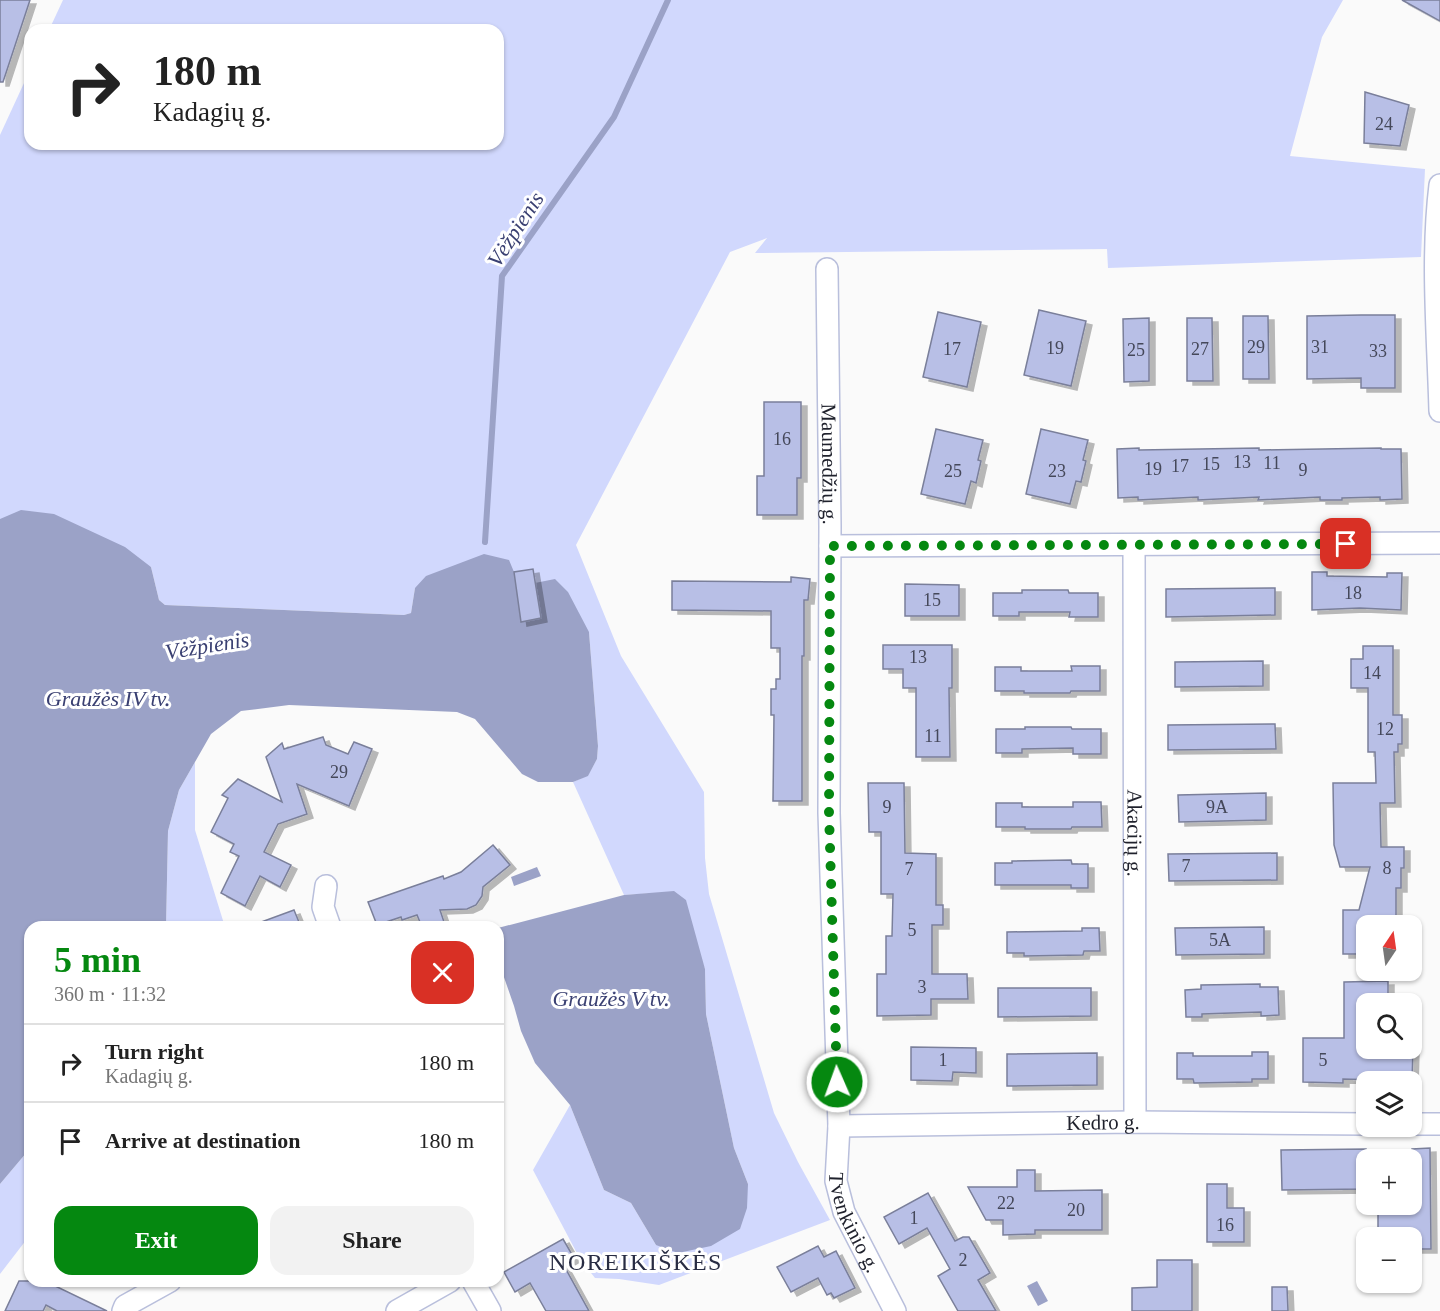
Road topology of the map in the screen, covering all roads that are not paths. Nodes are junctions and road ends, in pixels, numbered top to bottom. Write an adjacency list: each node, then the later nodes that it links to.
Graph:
1 (1440, 185): 3 (street)
2 (827, 269): 6 (street, Maumedžių g.)
3 (1440, 411)
4 (1440, 543): 5 (street)
5 (1134, 545): 6 (street); 9 (street, Akacijų g.)
6 (830, 546): 13 (street, Maumedžių g.)
7 (326, 886): 8 (street)
8 (328, 921)
9 (1135, 1122): 10 (street, Kedro g.); 13 (street, Kedro g.)
10 (1356, 1124)
11 (1422, 1124): 12 (street)
12 (1440, 1124)
13 (839, 1126): 20 (street, Tvenkinio g.)
14 (159, 1287): 17 (street)
15 (439, 1287): 18 (street)
16 (476, 1287): 19 (street)
17 (123, 1311)
18 (397, 1311)
19 (490, 1311)
20 (895, 1311)

